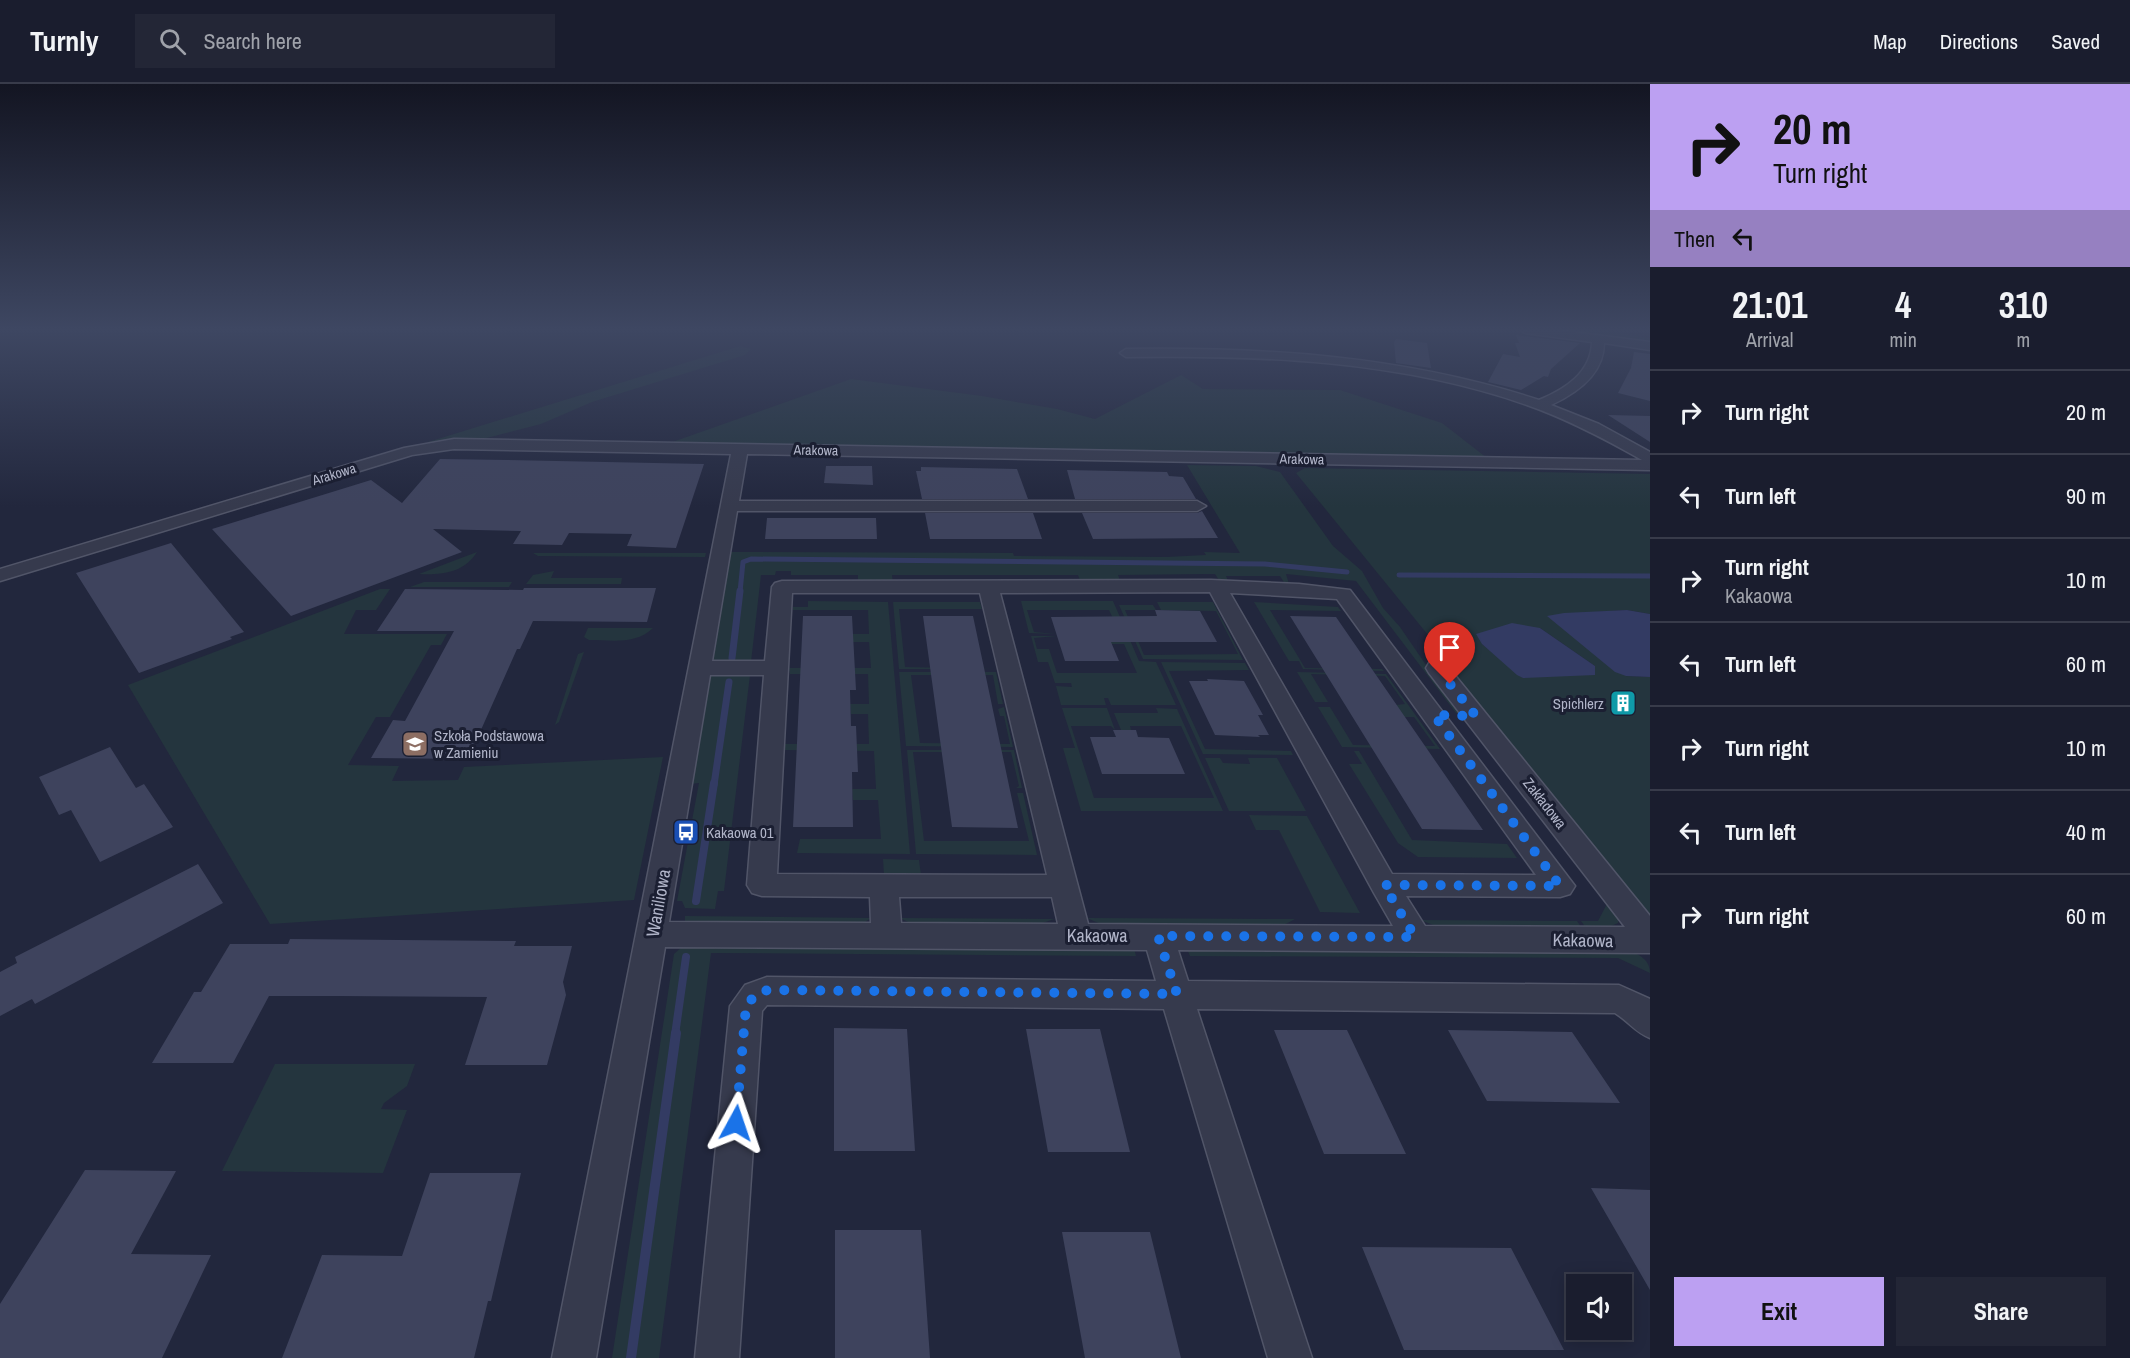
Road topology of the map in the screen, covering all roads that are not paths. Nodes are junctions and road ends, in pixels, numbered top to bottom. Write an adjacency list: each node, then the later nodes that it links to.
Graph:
1 (1479, 388): 3 (street)
2 (1571, 388): 3 (street)
3 (1538, 405): 5 (street)
4 (740, 448): 6 (street, Arakowa); 7 (street, Waniliowa); 9 (street, Arakowa)
5 (1650, 458)
6 (1650, 465)
7 (729, 506): 8 (street); 12 (street, Waniliowa)
8 (1197, 506)
9 (0, 575)
10 (990, 587): 11 (street); 13 (street); 19 (street)
11 (1216, 587): 15 (street); 17 (street)
12 (699, 668): 13 (street); 20 (street, Waniliowa)
13 (776, 668): 18 (street)
14 (1437, 668): 16 (street, Zakładowa)
15 (1434, 715): 16 (street); 17 (street)
16 (1467, 716): 25 (street, Zakładowa)
17 (1384, 885): 24 (street)
18 (884, 886): 19 (street); 21 (street)
19 (1064, 886): 22 (street)
20 (653, 934): 21 (street, Kakaowa); 28 (street, Waniliowa)
21 (887, 935): 22 (street, Kakaowa)
22 (1076, 935): 23 (street, Kakaowa)
23 (1158, 936): 24 (street, Kakaowa); 26 (street)
24 (1415, 937): 25 (street, Kakaowa)
25 (1650, 940)
26 (1177, 994): 27 (street); 29 (street); 30 (street)
27 (1650, 1023)
28 (574, 1358)
29 (717, 1358)
30 (1290, 1358)

